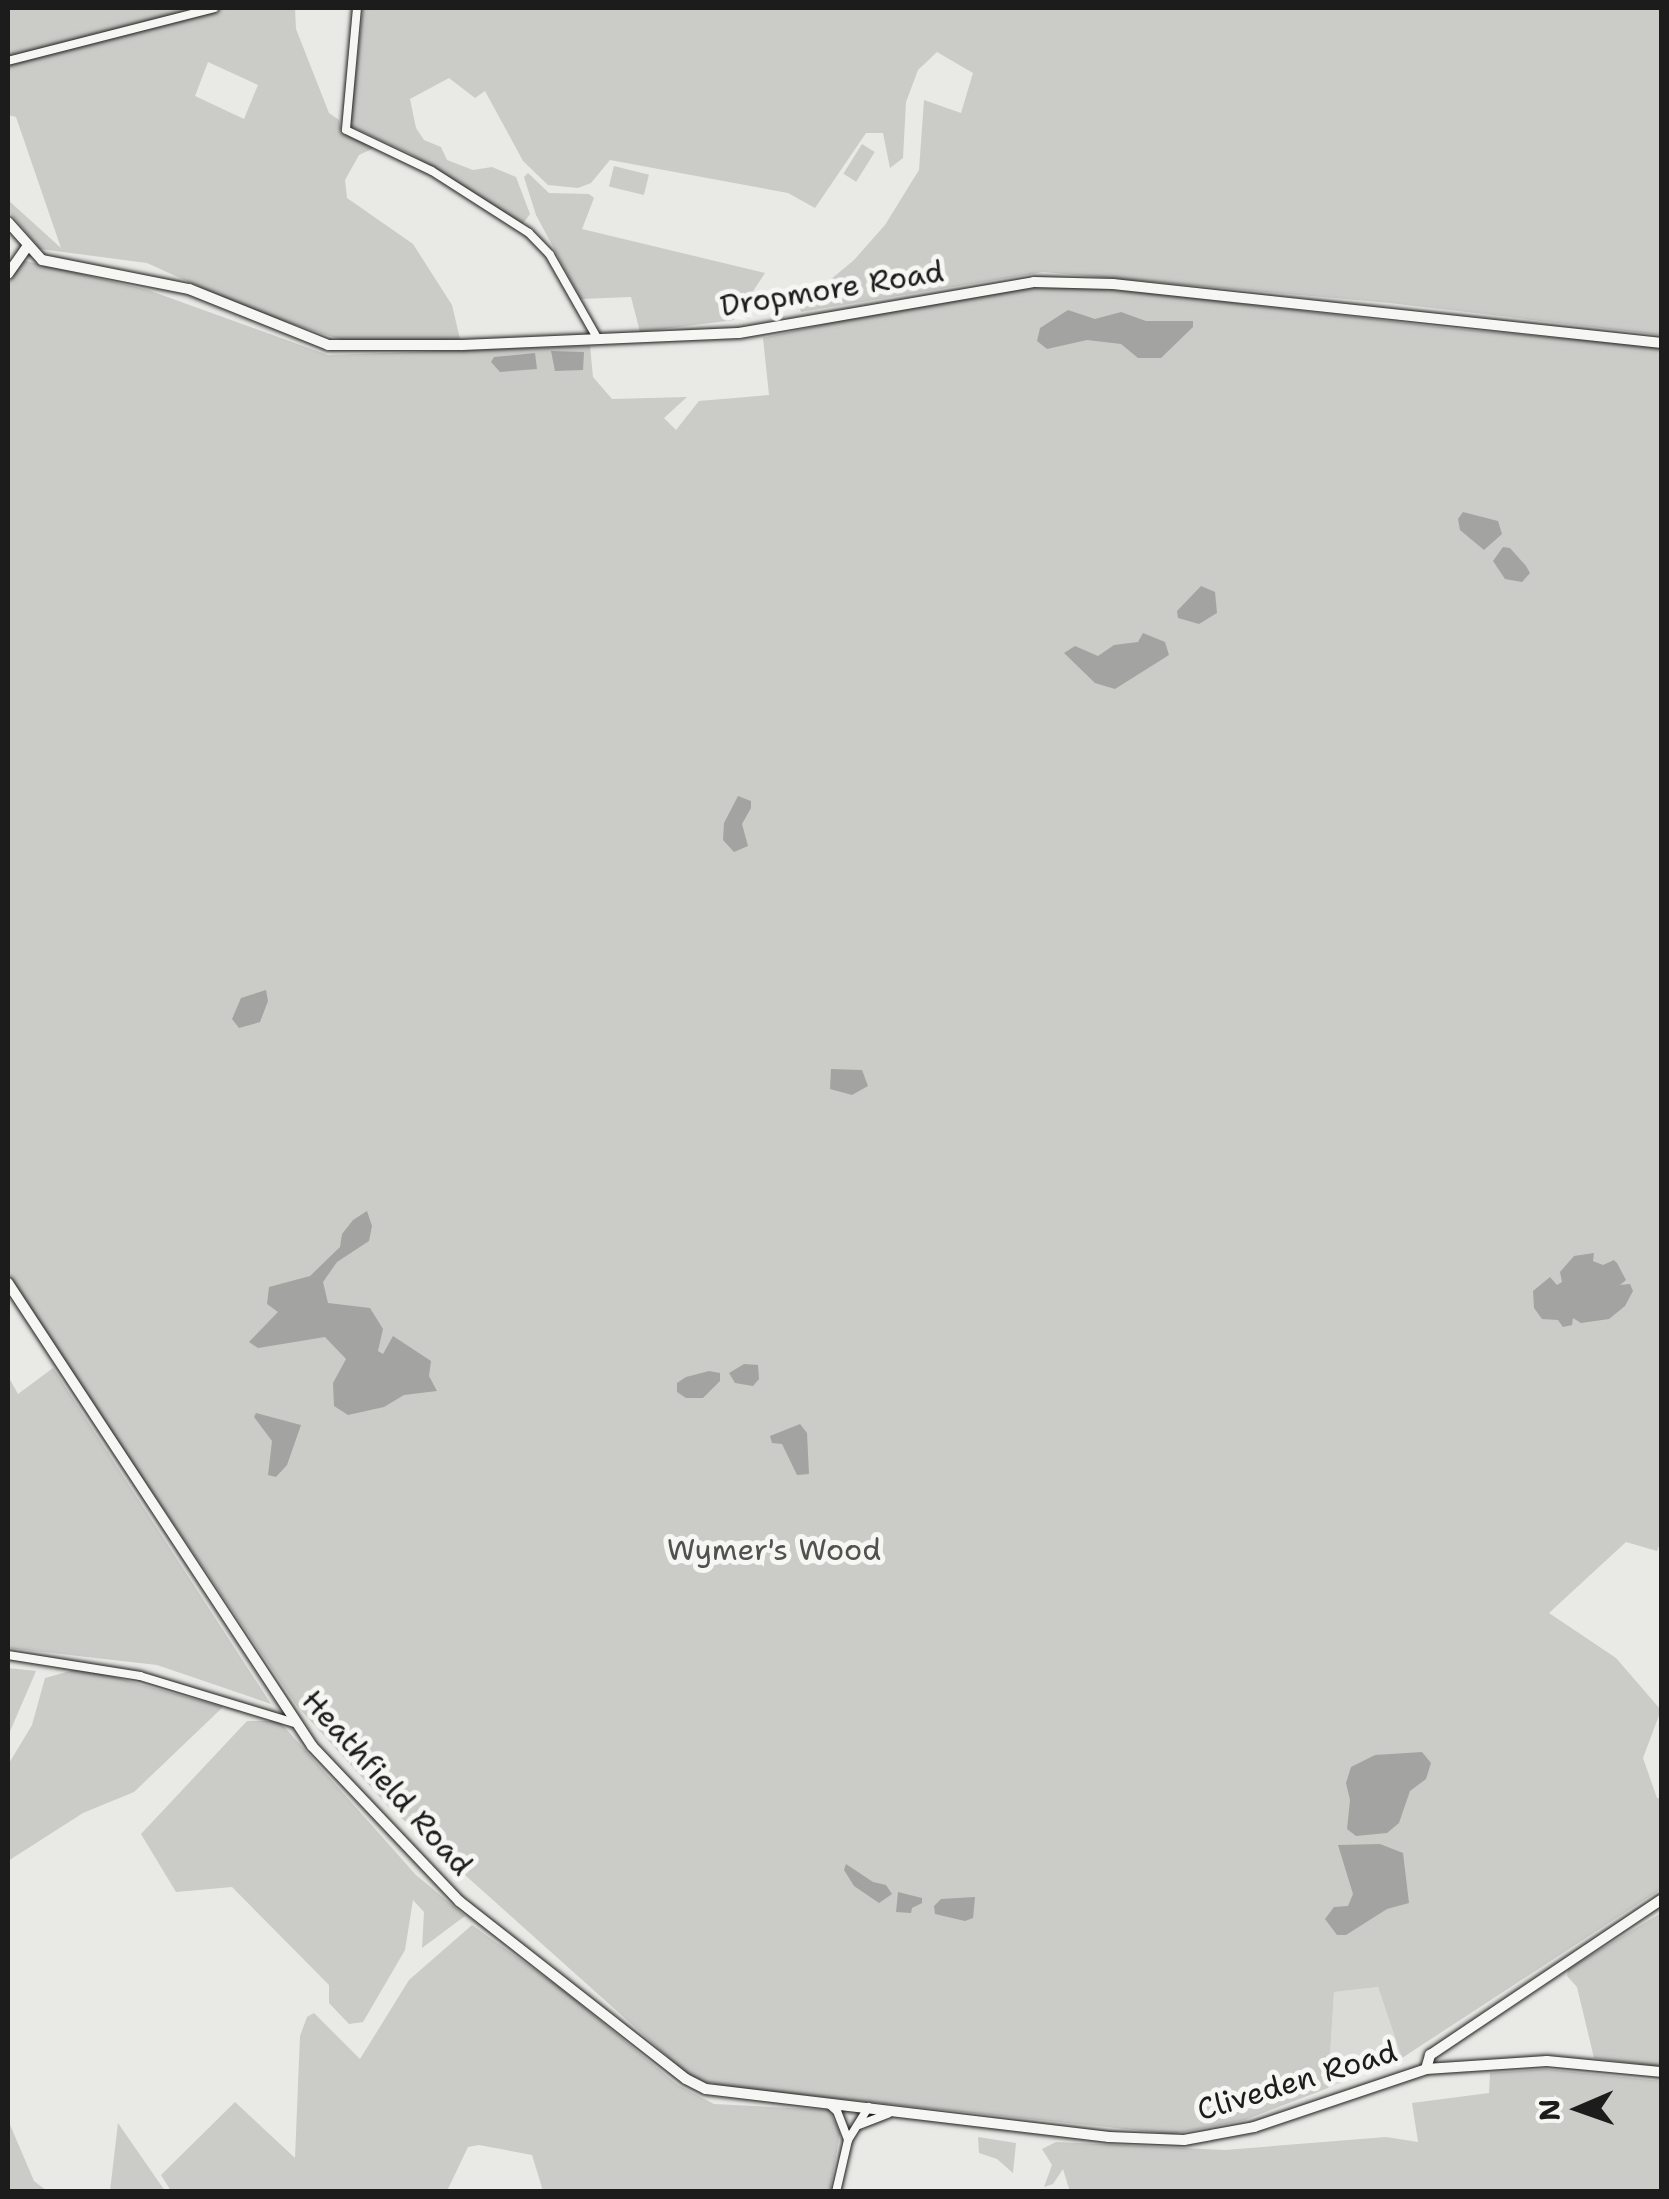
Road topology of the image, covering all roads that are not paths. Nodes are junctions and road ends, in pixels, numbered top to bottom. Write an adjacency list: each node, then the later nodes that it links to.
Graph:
1 (214, 8): 3 (street)
2 (357, 8): 7 (street)
3 (8, 62)
4 (8, 222): 5 (street)
5 (26, 248): 6 (street); 7 (street, Dropmore Road)
6 (8, 274)
7 (596, 336): 8 (street, Dropmore Road)
8 (1662, 343)
9 (8, 1283): 11 (street, Heathfield Road)
10 (8, 1655): 11 (street)
11 (294, 1723): 15 (street, Heathfield Road)
12 (1662, 1899): 13 (street)
13 (1426, 2068): 14 (street, Cliveden Road); 17 (street, Cliveden Road)
14 (1662, 2072)
15 (828, 2104): 16 (street, Cliveden Road); 19 (street)
16 (869, 2107): 17 (street, Cliveden Road); 18 (street)
17 (898, 2112): 18 (street)
18 (856, 2126): 19 (street)
19 (848, 2140): 20 (street)
20 (836, 2192)

